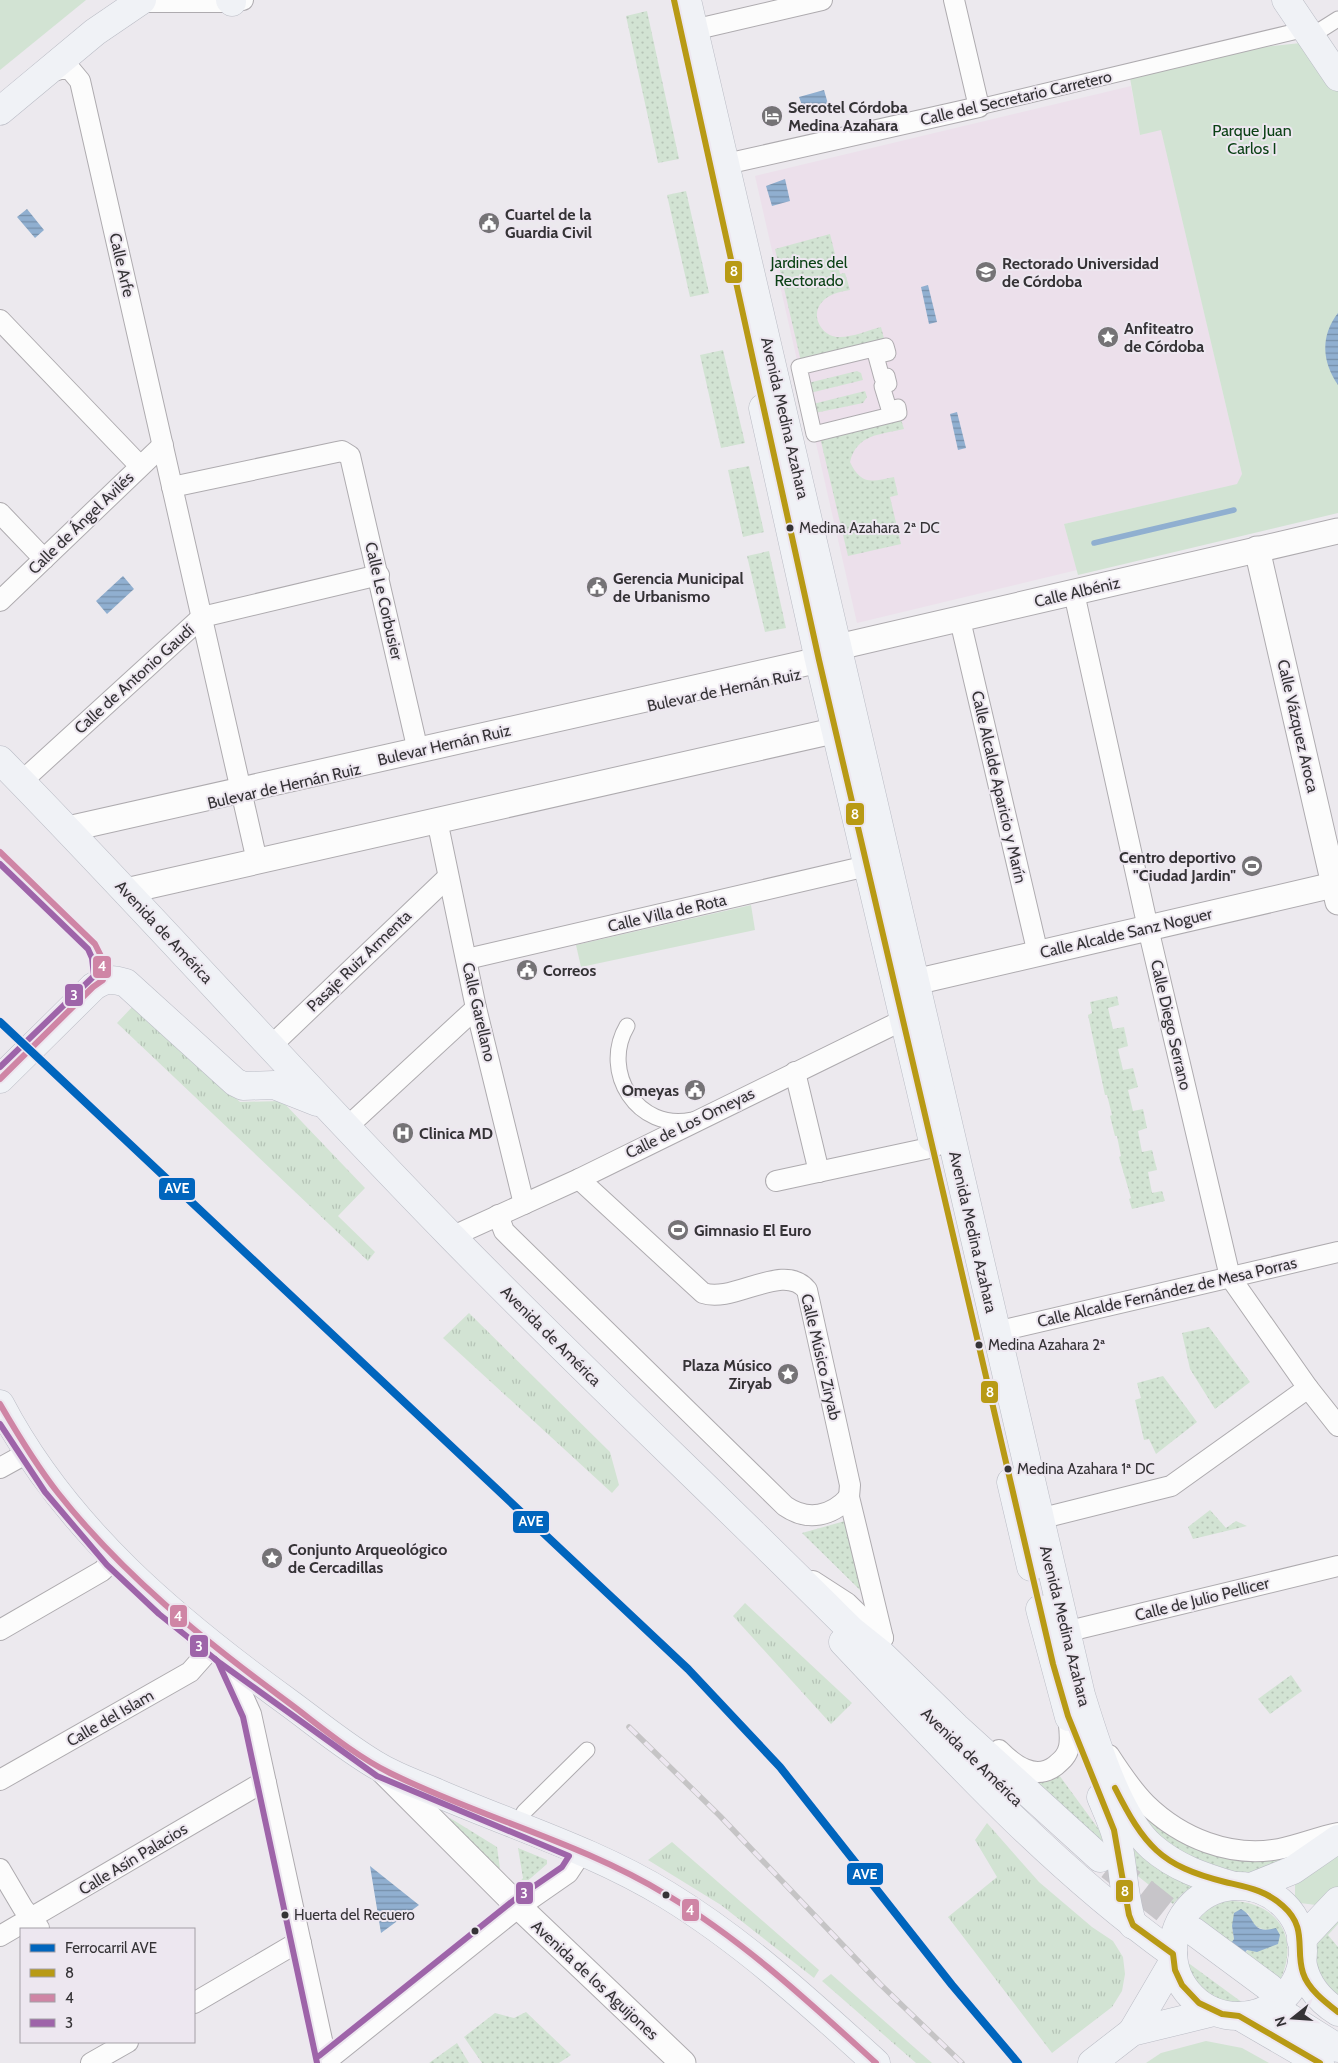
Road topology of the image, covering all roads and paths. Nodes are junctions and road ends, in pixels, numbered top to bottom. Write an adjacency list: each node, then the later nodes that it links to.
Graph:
1 (674, 0): 30 (main road, Avenida Medina Azahara)
2 (687, 0): 9 (main road, Avenida Medina Azahara)
3 (822, 0): 9 (street)
4 (954, 0): 13 (street)
5 (1286, 0): 10 (main road)
6 (140, 1): 7 (street); 11 (main road)
7 (235, 1)
8 (1338, 19): 10 (street, Calle del Secretario Carretero)
9 (693, 30): 15 (main road, Avenida Medina Azahara)
10 (1309, 33): 12 (main road); 13 (street, Calle del Secretario Carretero)
11 (46, 73): 14 (main road); 18 (street, Calle Arfe)
12 (1338, 77)
13 (978, 107): 15 (street, Calle del Secretario Carretero)
14 (0, 111)
15 (726, 164): 30 (main road, Avenida Medina Azahara)
16 (0, 320): 19 (street)
17 (820, 433): 17 (street)
18 (163, 445): 19 (street, Calle de Ángel Avilés); 20 (street, Calle Arfe)
19 (140, 466): 20 (street); 24 (street, Calle de Ángel Avilés)
20 (172, 487): 25 (street, Calle Le Corbusier); 28 (street, Calle Arfe)
21 (0, 513): 24 (street)
22 (1338, 531): 23 (street, Calle Albéniz)
23 (1257, 549): 26 (street, Calle Albéniz); 43 (street, Calle Vázquez Aroca)
24 (44, 559): 27 (street, Calle de Ángel Avilés)
25 (379, 575): 28 (street, Calle de Antonio Gaudí); 32 (street, Calle Le Corbusier)
26 (1074, 593): 29 (street, Calle Albéniz); 44 (street, Calle Diego Serrano)
27 (0, 601)
28 (202, 617): 34 (street, Calle de Antonio Gaudí); 35 (street, Calle Arfe)
29 (960, 620): 30 (street, Calle Albéniz); 45 (street, Calle Alcalde Aparicio y Marín)
30 (828, 654): 31 (main road, Avenida Medina Azahara); 32 (street, Bulevar Hernán Ruiz)
31 (846, 728): 36 (street); 40 (main road, Avenida Medina Azahara); 47 (main road, Avenida Medina Azahara)
32 (418, 751): 35 (street, Bulevar Hernán Ruiz)
33 (0, 760): 34 (main road, Avenida de América)
34 (21, 782): 37 (main road, Avenida de América)
35 (241, 793): 37 (street, Bulevar Hernán Ruiz); 38 (street, Bulevar de Hernán Ruiz); 39 (street, Calle Arfe); 39 (street, Bulevar de Hernán Ruiz)
36 (437, 820): 39 (street); 41 (street, Calle Garellano)
37 (68, 829): 42 (main road, Avenida de América)
38 (101, 837)
39 (256, 857): 42 (street)
40 (867, 866): 46 (street, Calle Villa de Rota); 47 (main road, Avenida Medina Azahara)
41 (448, 877): 46 (street, Calle Garellano); 52 (street, Pasaje Ruiz Armenta)
42 (129, 882): 52 (main road, Avenida de América)
43 (1337, 891): 44 (street, Calle Alcalde Sanz Noguer)
44 (1148, 928): 45 (street, Calle Alcalde Sanz Noguer); 66 (street, Calle Diego Serrano)
45 (1038, 954): 47 (street, Calle Alcalde Sanz Noguer)
46 (467, 959): 48 (street, Calle Garellano)
47 (905, 985): 49 (main road, Avenida Medina Azahara); 51 (main road, Avenida Medina Azahara)
48 (476, 1008): 57 (street); 62 (street, Calle Garellano)
49 (903, 1020): 51 (street); 53 (street, Calle de Los Omeyas); 58 (main road, Avenida Medina Azahara)
50 (627, 1026): 56 (street)
51 (927, 1036): 67 (main road, Avenida Medina Azahara)
52 (271, 1046): 55 (main road, Avenida de América)
53 (795, 1072): 56 (street, Calle de Los Omeyas); 59 (street)
54 (0, 1079): 55 (main road, Avenida de América)
55 (325, 1106): 57 (main road, Avenida de América)
56 (711, 1113): 60 (street, Calle de Los Omeyas)
57 (346, 1128): 64 (main road, Avenida de América)
58 (934, 1147): 59 (street); 82 (main road, Avenida Medina Azahara)
59 (819, 1172): 61 (street)
60 (579, 1179): 62 (street, Calle de Los Omeyas); 73 (street, Calle Músico Ziryab)
61 (776, 1181)
62 (524, 1204): 63 (street, Calle de Los Omeyas)
63 (498, 1215): 64 (street, Calle de Los Omeyas); 73 (street)
64 (452, 1237): 76 (main road, Avenida de América)
65 (1338, 1252): 66 (street, Calle Alcalde Fernández de Mesa Porras)
66 (1230, 1277): 67 (street, Calle Alcalde Fernández de Mesa Porras); 68 (street, Calle Diego Serrano)
67 (996, 1332): 74 (main road, Avenida Medina Azahara)
68 (1308, 1388): 70 (street, Calle Diego Serrano); 74 (street)
69 (0, 1404): 71 (main road)
70 (1338, 1426)
71 (29, 1452): 72 (street); 75 (main road)
72 (0, 1468)
73 (849, 1497): 80 (street, Calle Músico Ziryab)
74 (1040, 1519): 79 (main road, Avenida Medina Azahara)
75 (114, 1559): 78 (street); 81 (main road)
76 (782, 1561): 80 (street, Avenida de América); 91 (main road, Avenida de América); 97 (main road)
77 (1338, 1566): 79 (street, Calle de Julio Pellicer)
78 (0, 1630)
79 (1065, 1632): 82 (main road, Avenida Medina Azahara)
80 (882, 1638): 82 (street, Avenida de América)
81 (218, 1651): 84 (main road); 85 (street, Calle del Islam); 86 (street)
82 (1081, 1746): 88 (street); 93 (main road, Avenida Medina Azahara); 97 (main road, Avenida Medina Azahara)
83 (587, 1750): 87 (street)
84 (381, 1768): 90 (main road); 95 (street, Avenida de los Aguijones)
85 (0, 1780)
86 (266, 1783): 96 (street, Calle Asín Palacios); 101 (street)
87 (524, 1812)
88 (1338, 1833)
89 (1338, 1839): 93 (main road)
90 (582, 1852): 95 (street); 115 (main road)
91 (1101, 1867)
92 (0, 1869): 96 (street)
93 (1242, 1887): 102 (main road); 103 (main road)
94 (1338, 1901): 103 (main road)
95 (519, 1908): 113 (street); 114 (street, Avenida de los Aguijones)
96 (36, 1924): 98 (street, Calle Asín Palacios)
97 (1133, 1925): 102 (main road)
98 (24, 1928)
99 (20, 1929): 100 (street, Calle Asín Palacios)
100 (0, 1936)
101 (301, 1943): 104 (street); 113 (street)
102 (1182, 1948): 105 (main road); 105 (main road); 108 (main road)
103 (1301, 1950): 105 (main road); 106 (main road)
104 (195, 2002)
105 (1245, 2003): 108 (main road); 116 (main road)
106 (1338, 2012)
107 (1338, 2030): 110 (main road)
108 (1132, 2032): 112 (main road)
109 (126, 2043): 111 (street)
110 (1338, 2048)
111 (102, 2055)
112 (1100, 2056)
113 (326, 2062)
114 (683, 2063)
115 (876, 2063)
116 (1320, 2063)

